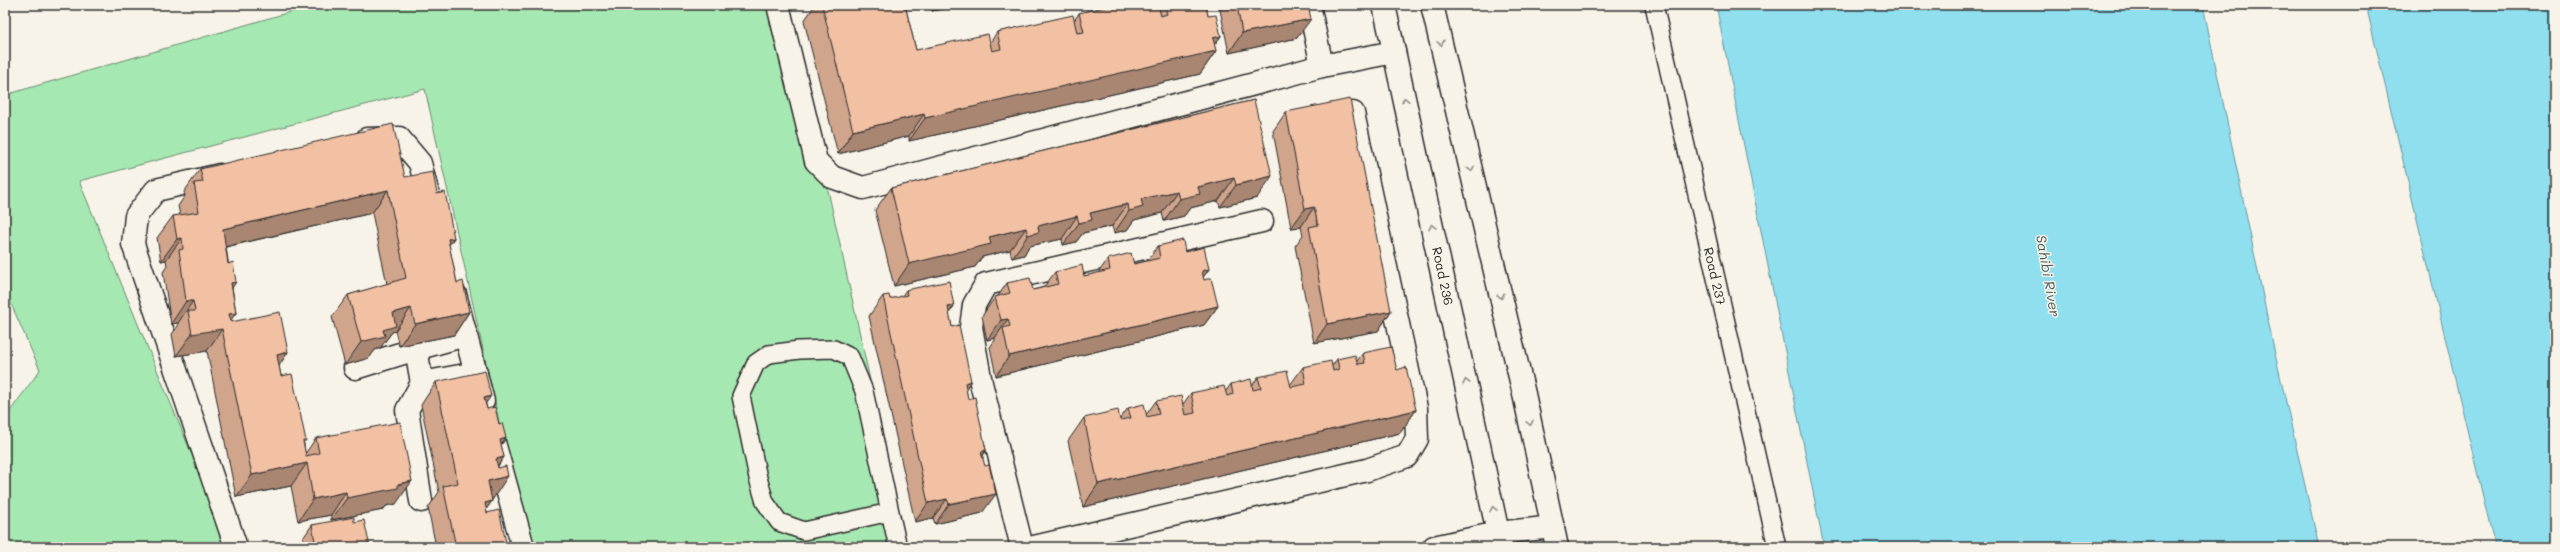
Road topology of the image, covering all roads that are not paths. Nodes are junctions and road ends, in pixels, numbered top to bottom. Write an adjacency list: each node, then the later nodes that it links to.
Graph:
1 (778, 5): 7 (street)
2 (1309, 5): 7 (street)
3 (1384, 5): 6 (street, Road 236)
4 (1432, 5): 21 (street, one-way to 21)
5 (1654, 5): 29 (lane, Road 237)
6 (1394, 52): 7 (street); 22 (street, Road 236, one-way to 6)
7 (1322, 66)
8 (1353, 113): 27 (street)
9 (349, 144): 12 (street)
10 (241, 170): 23 (street)
11 (1262, 221): 26 (street)
12 (436, 223)
13 (450, 275): 14 (street)
14 (466, 335): 15 (street); 17 (street)
15 (416, 350): 16 (street); 18 (street)
16 (355, 368)
17 (476, 374): 18 (street); 24 (street)
18 (422, 383): 19 (street)
19 (421, 501)
20 (890, 512): 20 (lane); 25 (lane)
21 (1555, 537): 22 (street)
22 (1500, 540): 28 (street)
23 (236, 547)
24 (522, 547)
25 (898, 547)
26 (1022, 547)
27 (1034, 547)
28 (1434, 547)
29 (1777, 547)

